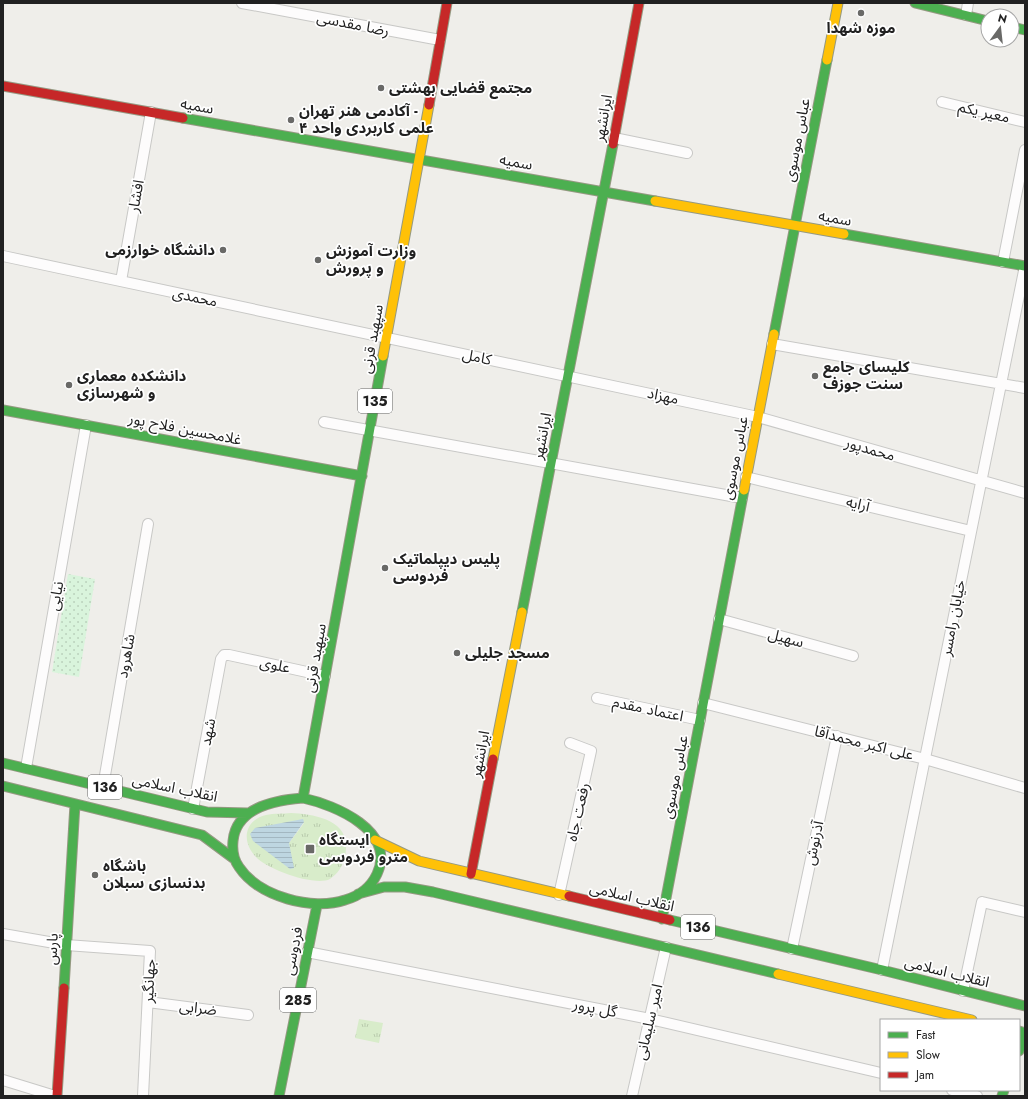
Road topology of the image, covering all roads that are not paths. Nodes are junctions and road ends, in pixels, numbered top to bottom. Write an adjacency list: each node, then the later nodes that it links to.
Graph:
1 (242, 3): 9 (street, رضا مقدسی)
2 (447, 3): 9 (main road, سپهبد قرنی / 135)
3 (639, 3): 14 (main road, ایرانشهر)
4 (838, 3): 19 (main road, عباس موسوی)
5 (915, 3): 7 (main road)
6 (968, 3): 7 (street)
7 (966, 15): 8 (main road)
8 (980, 19)
9 (440, 40): 17 (main road, سپهبد قرنی / 135)
10 (3, 86): 12 (main road, سمیه)
11 (942, 102): 13 (street, معیر یکم)
12 (151, 112): 17 (main road, سمیه); 23 (street, افشار)
13 (1025, 122)
14 (614, 138): 16 (street); 18 (main road, ایرانشهر)
15 (1025, 150): 21 (street)
16 (686, 153)
17 (419, 159): 18 (main road, سمیه); 24 (main road, سپهبد قرنی / 135)
18 (604, 192): 19 (main road, سمیه); 26 (main road, ایرانشهر)
19 (794, 225): 21 (main road, سمیه); 25 (main road, عباس موسوی)
20 (3, 256): 23 (street, محمدی)
21 (1003, 262): 22 (main road, سمیه)
22 (1025, 266): 27 (street, خیابان رامسر)
23 (121, 281): 24 (street, محمدی)
24 (386, 338): 26 (street, کامل); 33 (main road, سپهبد قرنی / 135)
25 (772, 344): 27 (street); 30 (main road, عباس موسوی)
26 (568, 376): 30 (street, مهزاد); 34 (main road, ایرانشهر)
27 (1001, 384): 28 (street); 37 (street, خیابان رامسر)
28 (1025, 388)
29 (3, 410): 32 (main road, غلامحسین فلاح‌ پور)
30 (758, 416): 36 (main road, عباس موسوی); 37 (street, محمدپور)
31 (324, 422): 33 (street)
32 (86, 425): 35 (main road, غلامحسین فلاح‌ پور); 53 (street, نیایی)
33 (370, 430): 34 (street); 35 (main road, سپهبد قرنی / 135)
34 (551, 463): 39 (street); 63 (main road, ایرانشهر)
35 (362, 476): 45 (main road, سپهبد قرنی / 135)
36 (746, 477): 39 (main road, عباس موسوی); 41 (street, آرایه)
37 (981, 481): 38 (street, محمدپور); 41 (street, خیابان رامسر)
38 (1025, 493)
39 (742, 498): 42 (main road, عباس موسوی)
40 (148, 524): 55 (street, شاهرود)
41 (971, 531): 51 (street, خیابان رامسر)
42 (719, 619): 44 (street, سهیل); 47 (main road, عباس موسوی)
43 (224, 655): 45 (street, علوی); 59 (street, شهد)
44 (853, 656)
45 (326, 676): 57 (main road, سپهبد قرنی / 135)
46 (596, 698): 48 (street, اعتماد مقدم)
47 (703, 703): 48 (main road, عباس موسوی); 49 (street, علی اکبر محمدآقا)
48 (700, 720): 68 (main road, عباس موسوی)
49 (837, 736): 51 (street, علی اکبر محمدآقا); 72 (street, آذرنوش)
50 (570, 743): 65 (street, رفعت جاه)
51 (925, 759): 56 (street, علی اکبر محمدآقا); 74 (street, خیابان رامسر)
52 (3, 763): 53 (main road, انقلاب اسلامی / 136)
53 (26, 768): 55 (main road, انقلاب اسلامی / 136)
54 (3, 786): 58 (main road, 136)
55 (103, 787): 59 (main road, انقلاب اسلامی / 136)
56 (1025, 788)
57 (303, 798): 60 (main road); 61 (main road)
58 (76, 804): 62 (main road, 136); 70 (main road, پارس)
59 (193, 809): 60 (main road, انقلاب اسلامی / 136)
60 (248, 813): 62 (main road)
61 (375, 840): 63 (main road, انقلاب اسلامی / 136); 64 (main road)
62 (233, 858): 66 (main road)
63 (471, 874): 65 (main road, انقلاب اسلامی / 136)
64 (358, 894): 66 (main road); 71 (main road, 136)
65 (559, 895): 68 (main road, انقلاب اسلامی / 136)
66 (316, 905): 73 (main road, فردوسی / 285)
67 (1025, 912): 75 (street)
68 (662, 919): 72 (main road, انقلاب اسلامی / 136)
69 (3, 934): 70 (street)
70 (66, 945): 76 (street, جهانگیر); 86 (main road, پارس)
71 (666, 947): 79 (street, امیر سلیمانی); 80 (main road, 136)
72 (792, 949): 74 (main road, انقلاب اسلامی / 136)
73 (307, 952): 79 (street, گل پرور); 88 (main road, فردوسی / 285)
74 (882, 970): 75 (main road, انقلاب اسلامی / 136)
75 (963, 991): 77 (main road, انقلاب اسلامی / 136)
76 (148, 1002): 78 (street, ضرابی); 87 (street, جهانگیر)
77 (1025, 1006)
78 (248, 1015)
79 (650, 1019): 83 (street, گل پرور); 89 (street, امیر سلیمانی)
80 (968, 1019)
81 (1025, 1034): 82 (main road)
82 (1020, 1048)
83 (880, 1073)
84 (3, 1080): 86 (street)
85 (956, 1091): 90 (street)
86 (56, 1096)
87 (143, 1096)
88 (279, 1096)
89 (632, 1096)
90 (977, 1096)

